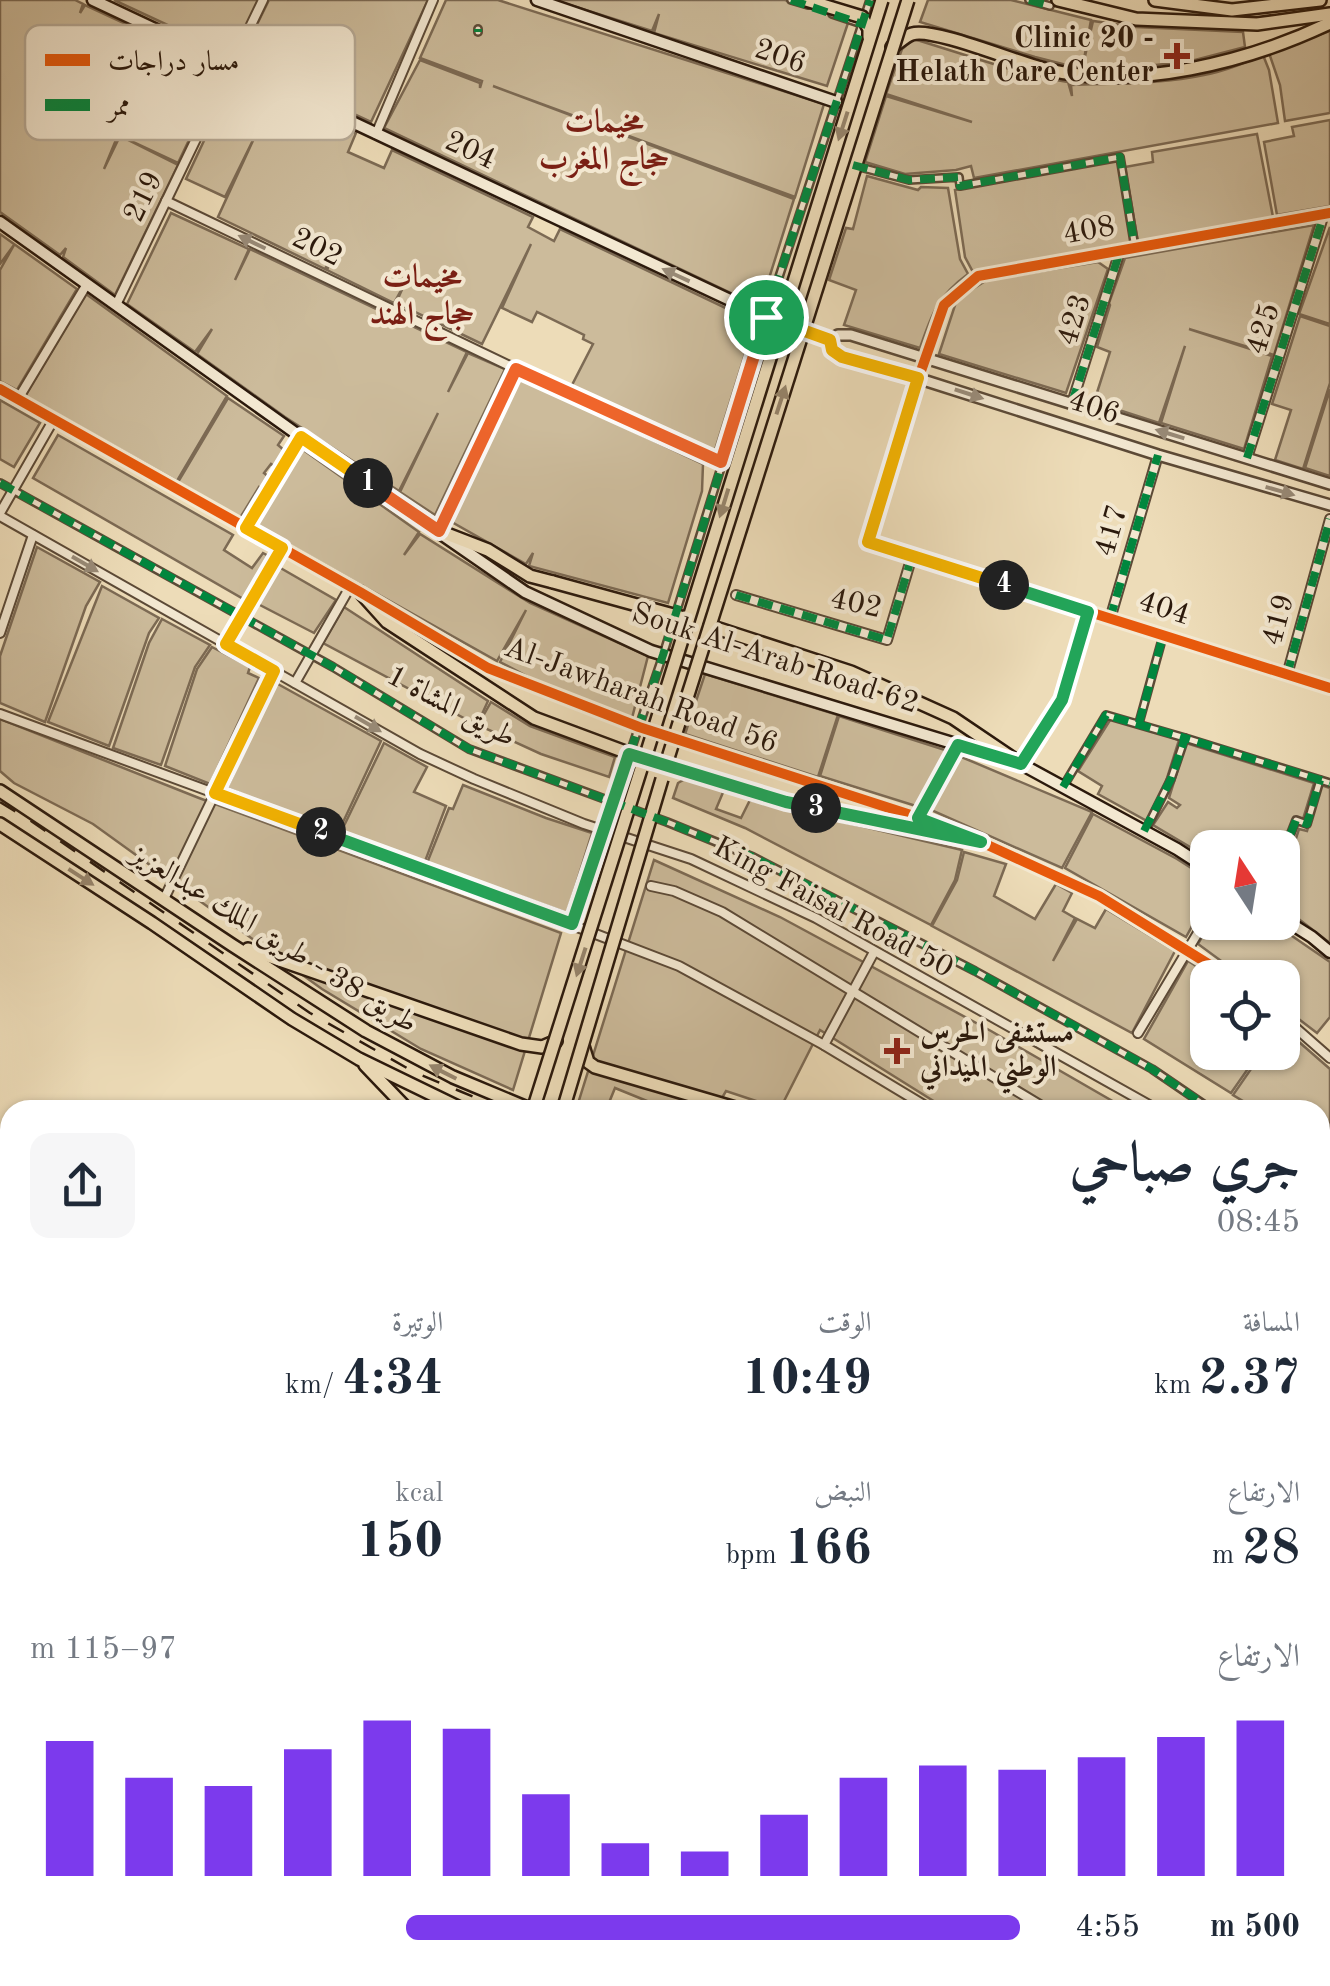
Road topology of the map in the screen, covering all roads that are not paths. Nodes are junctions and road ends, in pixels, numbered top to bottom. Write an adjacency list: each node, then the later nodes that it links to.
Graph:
1 (92, 0): 17 (main road, 204)
2 (263, 0): 18 (street, 219)
3 (433, 0): 23 (street)
4 (537, 0): 21 (main road, 206)
5 (792, 0): 16 (street)
6 (806, 0): 19 (main road, bridge)
7 (870, 0): 16 (street)
8 (882, 0): 19 (main road, bridge)
9 (908, 0): 20 (main road, bridge)
10 (1029, 0): 13 (street)
11 (1155, 0): 12 (main road)
12 (1320, 0)
13 (1054, 3): 14 (main road)
14 (1330, 14)
15 (1330, 23): 20 (main road)
16 (862, 24): 21 (street)
17 (145, 25)
18 (251, 25)
19 (869, 44): 62 (main road, one-way to 62, bridge)
20 (892, 48): 64 (main road, one-way to 20, bridge)
21 (836, 102): 33 (street)
22 (355, 124): 23 (main road, 204)
23 (376, 134): 33 (main road, 204, one-way to 23)
24 (196, 140): 26 (street, 219)
25 (853, 165): 29 (street)
26 (166, 201): 32 (street, 219); 36 (street, 202, one-way to 26)
27 (1327, 213): 29 (street, 408); 44 (street, 425)
28 (0, 222): 31 (main road, Souk Al-Arab Road 62)
29 (1135, 248): 30 (street, 408)
30 (1120, 250): 35 (street, 408); 40 (street, 423)
31 (87, 284): 32 (main road, Souk Al-Arab Road 62); 39 (street)
32 (116, 305): 42 (main road, Souk Al-Arab Road 62)
33 (766, 317): 34 (main road, 204); 45 (street)
34 (830, 340): 35 (street, 406); 37 (street, 406)
35 (925, 358): 37 (street, 408); 40 (street, 406)
36 (516, 369): 45 (street, 202); 53 (street)
37 (918, 378): 43 (street, 406, one-way to 43); 55 (street, 408)
38 (0, 389): 39 (street, Al-Jawharah Road 56)
39 (18, 399): 41 (street, Al-Jawharah Road 56)
40 (1072, 403): 44 (street, 406, one-way to 40)
41 (54, 420): 48 (street); 52 (street, Al-Jawharah Road 56)
42 (301, 437): 52 (street); 53 (main road, Souk Al-Arab Road 62)
43 (1158, 455): 49 (street, 406, one-way to 49); 63 (street, 417)
44 (1247, 458): 47 (street, 406)
45 (721, 462): 68 (street)
46 (0, 483): 48 (street, طريق المشاة 1)
47 (1330, 484)
48 (12, 490): 50 (street); 61 (street, طريق المشاة 1)
49 (1330, 506)
50 (0, 514): 54 (street, King Faisal Road 50)
51 (1330, 519): 71 (street, 419)
52 (246, 528): 56 (street, Al-Jawharah Road 56)
53 (439, 531): 62 (main road, bridge); 68 (main road, Souk Al-Arab Road 62)
54 (33, 535): 65 (street); 67 (street, King Faisal Road 50, one-way to 67)
55 (868, 542): 57 (street, 404)
56 (282, 548): 58 (street, Al-Jawharah Road 56); 61 (street)
57 (912, 556): 59 (street, 402); 60 (street, 404)
58 (355, 590): 69 (street); 76 (street, Al-Jawharah Road 56); 79 (main road)
59 (736, 595)
60 (1088, 612): 63 (street, 404); 82 (street)
61 (242, 618): 67 (street); 69 (street, طريق المشاة 1)
62 (688, 618): 80 (main road, bridge)
63 (1110, 619): 66 (street, 404)
64 (710, 626): 81 (main road, bridge); 82 (main road)
65 (0, 632)
66 (1163, 636): 71 (street, 404); 75 (street)
67 (226, 644): 70 (street, King Faisal Road 50)
68 (663, 655): 76 (street); 78 (main road, Souk Al-Arab Road 62)
69 (311, 656): 72 (street); 88 (street, طريق المشاة 1)
70 (274, 671): 72 (street, King Faisal Road 50); 87 (street)
71 (1287, 675): 73 (street, 404)
72 (295, 684): 92 (street, King Faisal Road 50, one-way to 92)
73 (1330, 688)
74 (0, 714): 87 (street)
75 (1139, 723): 77 (street); 85 (street)
76 (639, 728): 79 (street); 90 (street, Al-Jawharah Road 56)
77 (1185, 738): 83 (street); 94 (street)
78 (958, 745): 82 (main road, Souk Al-Arab Road 62); 90 (street)
79 (629, 754): 80 (main road); 88 (street)
80 (644, 761): 81 (main road, bridge); 110 (main road, one-way to 110, bridge)
81 (666, 763): 89 (main road); 112 (main road, bridge)
82 (1021, 764): 85 (main road, Souk Al-Arab Road 62)
83 (1320, 780): 84 (street); 93 (street)
84 (1330, 783)
85 (1063, 787): 94 (main road, Souk Al-Arab Road 62)
86 (0, 791): 98 (main road, طريق 38 - طريق الملك عبدالعزيز)
87 (215, 793): 98 (street); 99 (street)
88 (613, 803): 92 (street); 124 (street, طريق المشاة 1)
89 (854, 816): 95 (street, Al-Jawharah Road 56)
90 (918, 818): 95 (street, Al-Jawharah Road 56)
91 (0, 824): 114 (main road, طريق 38 - طريق الملك عبدالعزيز, one-way to 114)
92 (604, 830): 99 (street); 104 (street, King Faisal Road 50)
93 (1292, 830)
94 (1144, 832): 96 (main road, Souk Al-Arab Road 62)
95 (981, 842): 103 (street, Al-Jawharah Road 56)
96 (1190, 859)
97 (651, 886): 107 (street)
98 (164, 900): 102 (main road, طريق 38 - طريق الملك عبدالعزيز)
99 (572, 924): 111 (street)
100 (1300, 929): 105 (main road)
101 (1193, 940): 103 (street)
102 (228, 943): 110 (main road); 117 (main road, طريق 38 - طريق الملك عبدالعزيز, one-way to 102)
103 (1187, 950): 106 (street, Al-Jawharah Road 56); 109 (street)
104 (874, 952): 107 (street); 123 (street, King Faisal Road 50)
105 (1330, 952)
106 (1203, 960)
107 (854, 992): 111 (street); 122 (street)
108 (1300, 1032): 113 (street)
109 (1138, 1033)
110 (556, 1041): 118 (main road, bridge)
111 (824, 1045): 121 (street)
112 (583, 1046): 119 (main road, bridge); 120 (main road)
113 (1330, 1058)
114 (359, 1059): 115 (main road); 116 (main road, طريق 38 - طريق الملك عبدالعزيز)
115 (398, 1100)
116 (443, 1100)
117 (509, 1100)
118 (536, 1100)
119 (566, 1100)
120 (707, 1100)
121 (915, 1100)
122 (1032, 1100)
123 (1140, 1100)
124 (1197, 1100)

